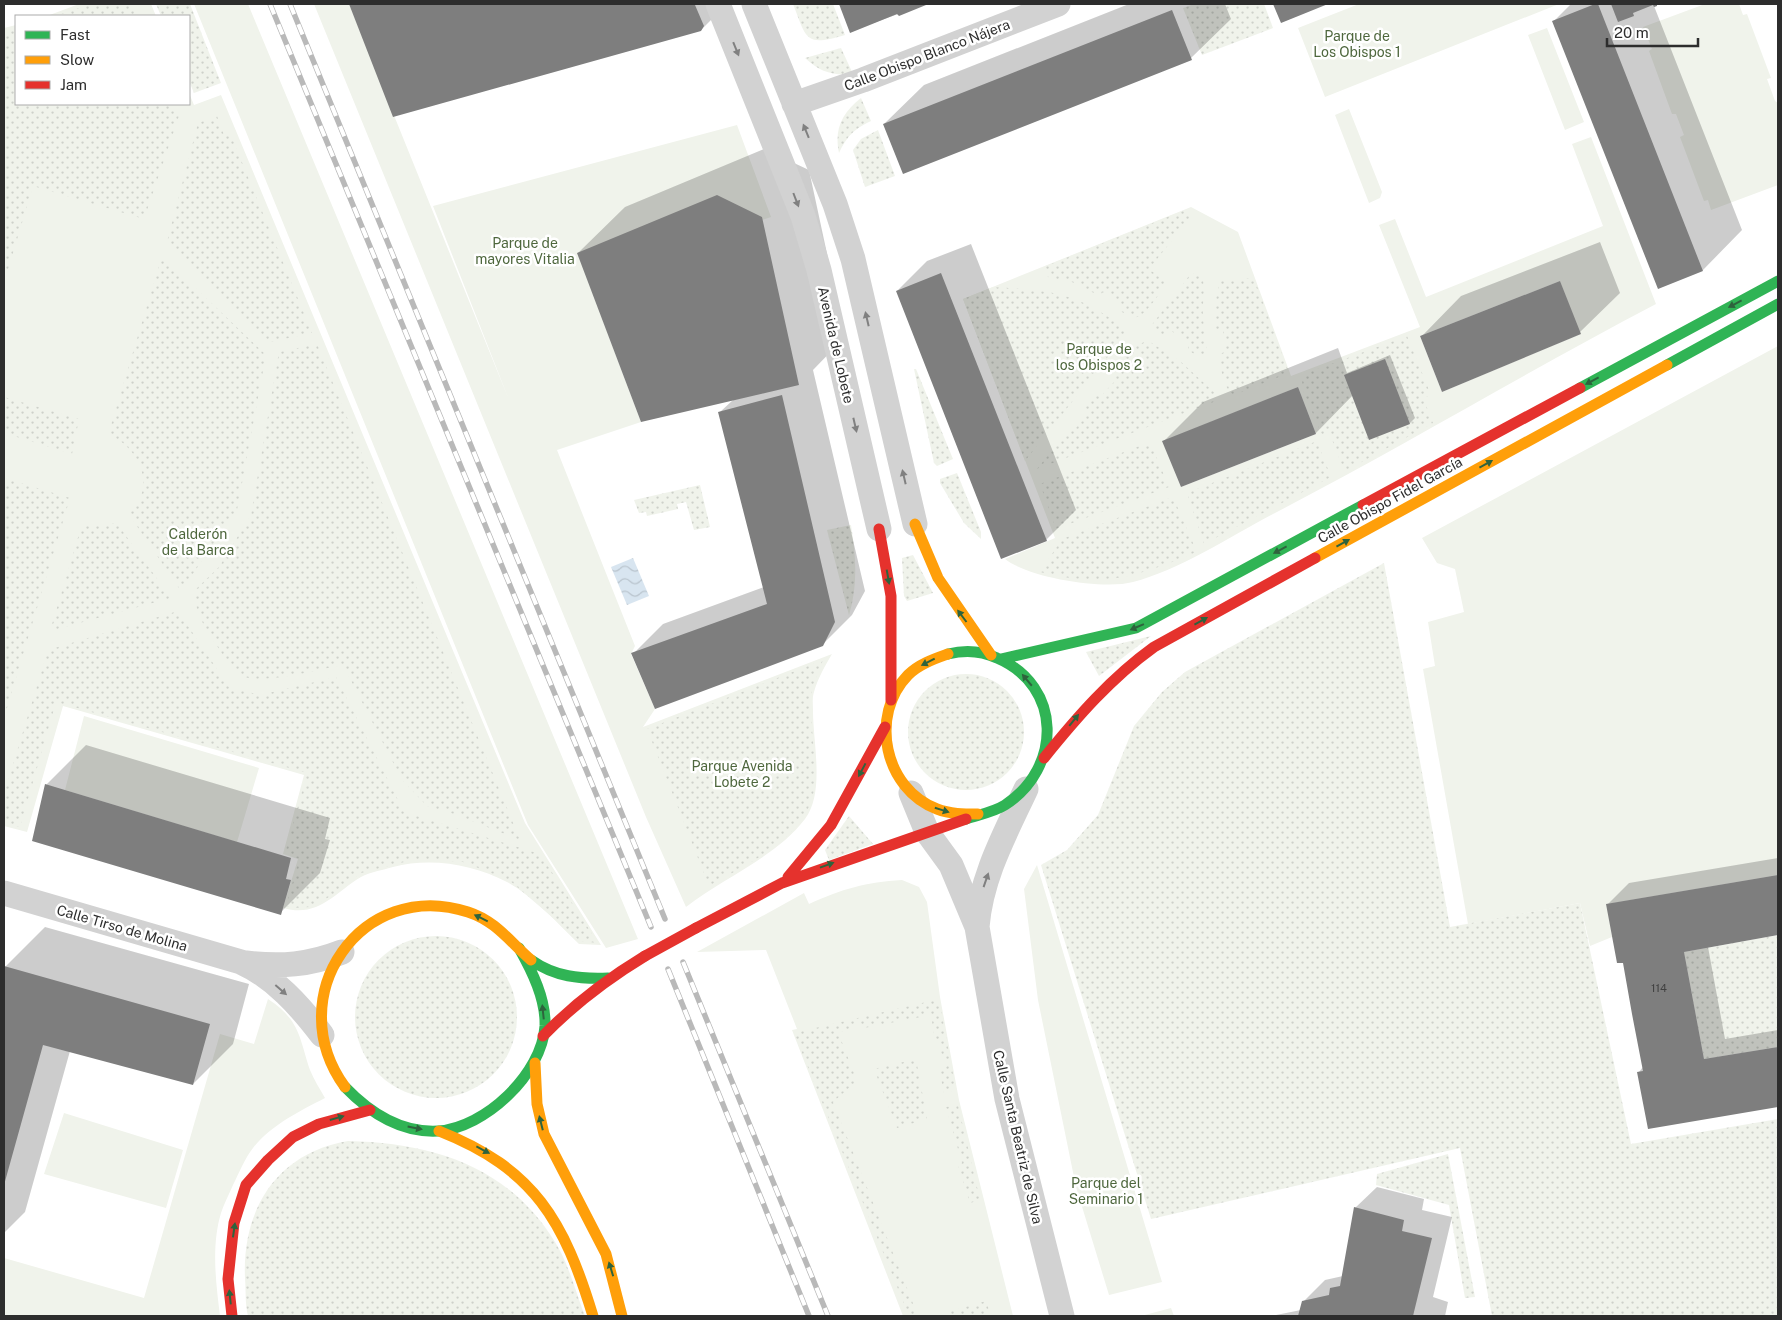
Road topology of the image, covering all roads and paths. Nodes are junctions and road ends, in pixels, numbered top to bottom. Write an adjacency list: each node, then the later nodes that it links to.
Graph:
1 (718, 4): 8 (street, Avenida de Lobete, one-way to 8)
2 (754, 4): 4 (street)
3 (1058, 4): 4 (street, Calle Obispo Blanco Nájera)
4 (794, 104): 7 (street, one-way to 4)
5 (1778, 281): 9 (main road, Calle Obispo Fidel García, one-way to 9)
6 (1778, 304): 12 (main road, Calle Obispo Fidel García, one-way to 6)
7 (915, 524): 9 (main road, one-way to 7)
8 (879, 529): 10 (main road, Avenida de Lobete, one-way to 10)
9 (996, 657): 10 (main road, one-way to 10); 12 (main road, one-way to 9)
10 (891, 700): 11 (main road)
11 (885, 727): 14 (main road); 17 (main road, one-way to 17)
12 (1044, 758): 13 (main road)
13 (1026, 789): 15 (main road); 19 (street, Calle Santa Beatriz de Silva, one-way to 13)
14 (910, 793): 15 (main road, one-way to 15); 16 (street, Calle Santa Beatriz de Silva)
15 (978, 814): 16 (main road)
16 (927, 832): 17 (main road, one-way to 16); 19 (street, Calle Santa Beatriz de Silva)
17 (782, 883): 23 (main road, Calle Tirso de Molina, bridge)
18 (4, 894): 22 (street, Calle Tirso de Molina)
19 (977, 927): 32 (street, Calle Santa Beatriz de Silva)
20 (519, 948): 21 (main road, Calle Tirso de Molina, one-way to 21); 23 (main road, Calle Tirso de Molina); 25 (main road, Calle Tirso de Molina, one-way to 20)
21 (342, 952): 22 (street, Calle Tirso de Molina); 24 (main road, Calle Tirso de Molina)
22 (241, 962): 24 (street, Calle Tirso de Molina, one-way to 24)
23 (608, 978): 25 (main road, Calle Tirso de Molina)
24 (322, 1035): 27 (main road, Calle Tirso de Molina)
25 (543, 1036): 26 (main road, Calle Tirso de Molina)
26 (535, 1063): 28 (main road, Calle Tirso de Molina); 31 (main road, one-way to 26)
27 (370, 1110): 28 (main road, Calle Tirso de Molina, one-way to 28); 29 (main road, one-way to 27)
28 (439, 1131): 30 (main road, one-way to 30)
29 (232, 1316)
30 (594, 1316)
31 (622, 1316)
32 (1062, 1316)

